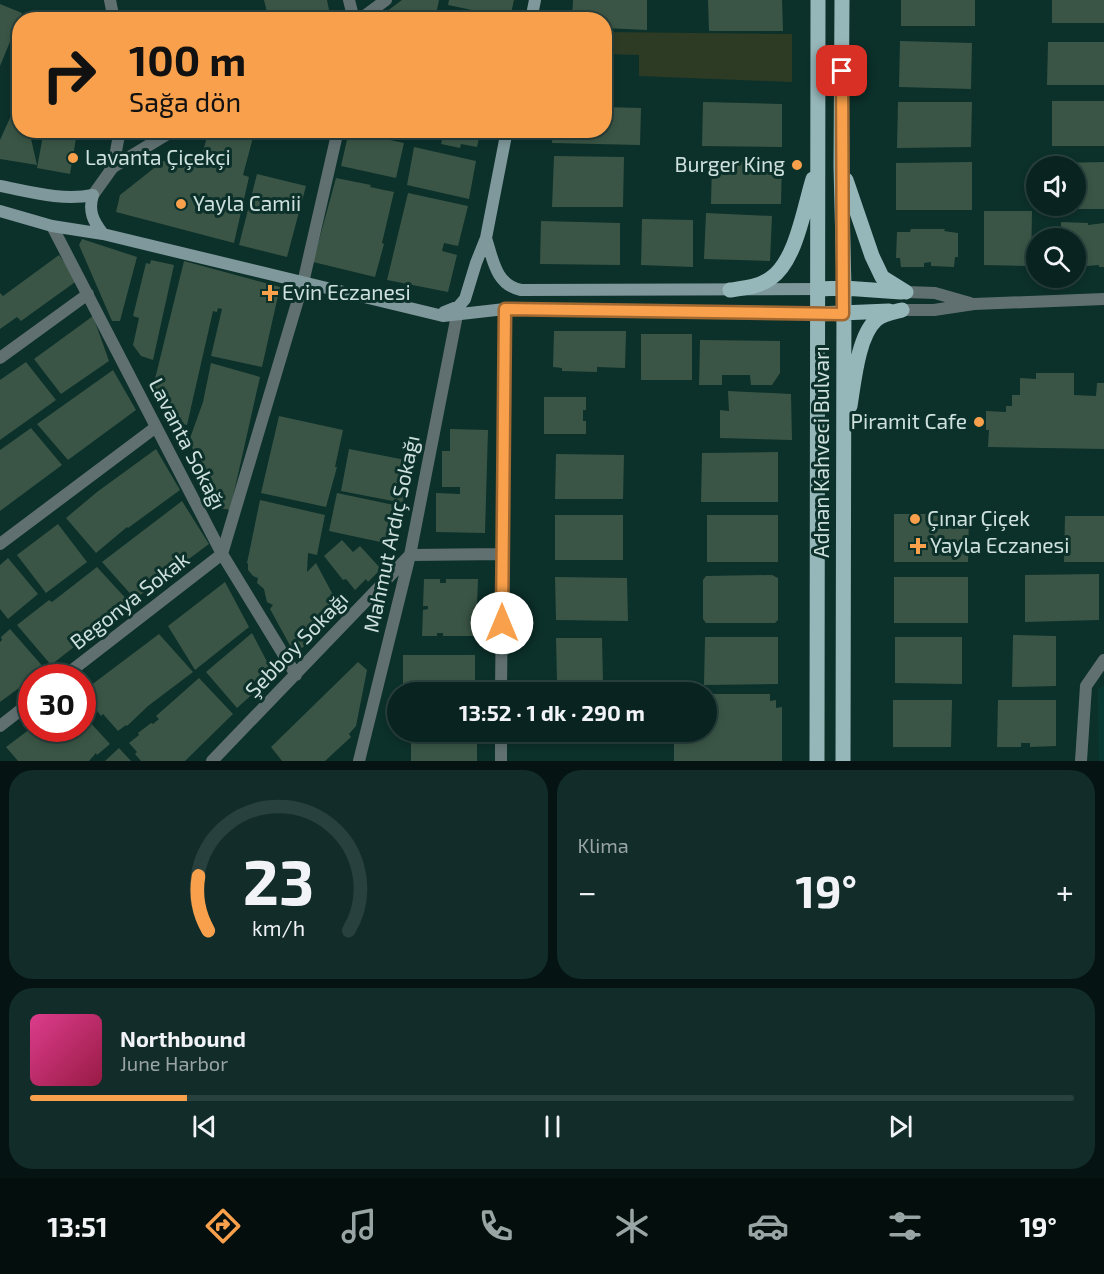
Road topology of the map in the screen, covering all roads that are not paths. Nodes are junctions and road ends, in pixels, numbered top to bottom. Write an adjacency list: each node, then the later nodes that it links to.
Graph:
1 (386, 0): 4 (street)
2 (818, 0): 9 (main road, Adnan Kahveci Bulvarı)
3 (842, 0): 10 (main road, Adnan Kahveci Bulvarı)
4 (370, 12)
5 (118, 138): 11 (street)
6 (161, 138): 11 (street)
7 (337, 138): 18 (street)
8 (505, 138): 17 (main road)
9 (818, 162): 20 (main road, Adnan Kahveci Bulvarı); 21 (main road)
10 (841, 166): 19 (main road, Adnan Kahveci Bulvarı); 22 (main road)
11 (113, 167): 13 (street)
12 (0, 186): 13 (main road)
13 (93, 195): 16 (main road)
14 (0, 211): 15 (main road)
15 (52, 226): 16 (main road); 23 (street, Lavanta Sokağı)
16 (103, 234): 18 (main road)
17 (486, 238): 21 (main road); 28 (main road)
18 (303, 283): 28 (main road); 36 (street)
19 (844, 288): 20 (main road); 22 (main road); 30 (main road, Adnan Kahveci Bulvarı)
20 (818, 289): 21 (main road); 29 (main road, Adnan Kahveci Bulvarı)
21 (730, 290)
22 (906, 292): 25 (street)
23 (88, 294): 32 (street); 33 (street, Lavanta Sokağı)
24 (1104, 299): 25 (street)
25 (974, 304): 27 (street)
26 (505, 309): 29 (main road); 31 (main road); 37 (street)
27 (903, 310): 30 (main road); 34 (main road)
28 (436, 314): 31 (main road)
29 (818, 314): 30 (main road); 49 (main road, Adnan Kahveci Bulvarı)
30 (843, 314): 34 (main road, Adnan Kahveci Bulvarı)
31 (457, 315): 38 (street, Mahmut Ardıç Sokağı)
32 (0, 358)
33 (156, 427): 35 (street); 36 (street, Lavanta Sokağı)
34 (842, 453): 50 (main road, Adnan Kahveci Bulvarı)
35 (0, 544)
36 (222, 554): 40 (street, Begonya Sokak); 41 (street, Lavanta Sokağı)
37 (503, 554): 38 (street); 42 (street)
38 (410, 555): 41 (street, Şebboy Sokağı); 47 (street, Mahmut Ardıç Sokağı)
39 (1104, 660): 51 (street)
40 (80, 664)
41 (296, 675): 46 (street, Şebboy Sokağı)
42 (501, 682)
43 (18, 712): 44 (street)
44 (0, 726)
45 (501, 742): 48 (street)
46 (212, 761)
47 (359, 761)
48 (501, 761)
49 (817, 761)
50 (843, 761)
51 (1082, 761)

